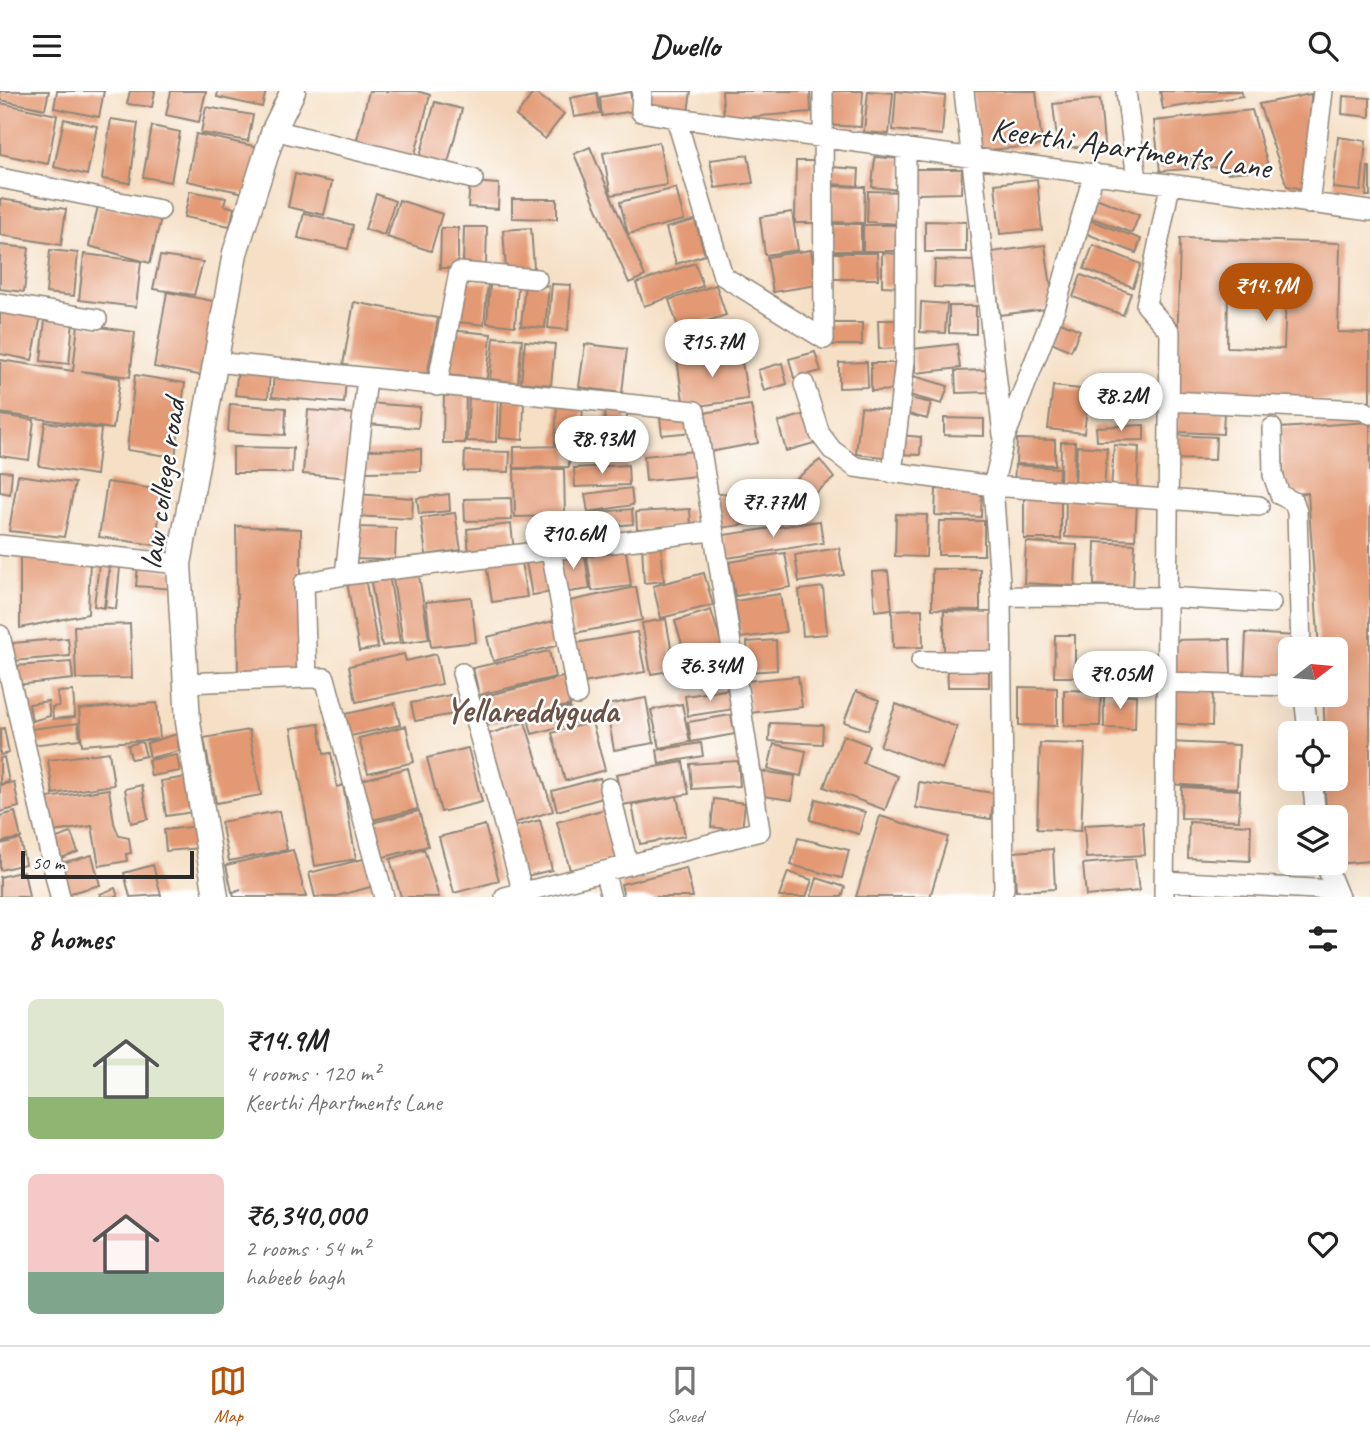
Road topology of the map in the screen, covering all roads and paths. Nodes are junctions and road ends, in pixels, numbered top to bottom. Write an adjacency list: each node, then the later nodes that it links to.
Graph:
1 (293, 91): 8 (street, law college road)
2 (642, 91): 7 (street, Keerthi Apartments Lane)
3 (822, 91): 9 (street)
4 (964, 91): 11 (street)
5 (1126, 91): 15 (street)
6 (1323, 91): 17 (street)
7 (676, 118): 9 (street, Keerthi Apartments Lane); 9 (street)
8 (274, 131): 14 (street); 23 (street, law college road)
9 (821, 139): 10 (street, Keerthi Apartments Lane)
10 (906, 148): 11 (street, Keerthi Apartments Lane); 31 (street)
11 (972, 158): 12 (street, Keerthi Apartments Lane); 30 (street)
12 (1094, 173): 15 (street, Keerthi Apartments Lane); 30 (street)
13 (0, 178): 18 (street)
14 (473, 179)
15 (1137, 180): 16 (street, Keerthi Apartments Lane)
16 (1170, 185): 17 (street, Keerthi Apartments Lane); 27 (street)
17 (1309, 204): 19 (street, Keerthi Apartments Lane)
18 (160, 210)
19 (1370, 211)
20 (537, 279): 26 (street)
21 (0, 303): 22 (street)
22 (97, 319)
23 (215, 362): 24 (street); 38 (street, law college road)
24 (366, 378): 26 (street); 39 (street)
25 (804, 384): 31 (street)
26 (437, 386): 35 (street)
27 (1168, 401): 28 (street); 33 (street)
28 (1370, 414)
29 (1272, 428): 44 (street)
30 (1004, 440): 32 (street)
31 (892, 473): 32 (street)
32 (993, 486): 33 (street); 40 (street)
33 (1167, 500): 34 (street); 41 (street)
34 (1259, 506)
35 (711, 531): 37 (street); 54 (street)
36 (0, 545): 38 (street)
37 (551, 551): 39 (street); 52 (street)
38 (179, 564): 50 (street, law college road)
39 (345, 575): 48 (street)
40 (1001, 596): 41 (street); 46 (street)
41 (1166, 597): 42 (street); 49 (street)
42 (1271, 603)
43 (0, 635): 60 (street)
44 (1301, 637)
45 (921, 661): 46 (street)
46 (1002, 661): 64 (street)
47 (462, 673): 59 (street)
48 (307, 678): 50 (street); 62 (street)
49 (1164, 682): 51 (street); 57 (street)
50 (186, 683): 61 (street, law college road)
51 (1278, 686)
52 (577, 695)
53 (609, 788): 54 (street)
54 (628, 865): 55 (street)
55 (604, 871): 59 (street); 63 (street)
56 (1330, 875): 58 (street)
57 (1164, 889): 58 (street)
58 (1337, 893)
59 (514, 895)
60 (60, 897)
61 (216, 897)
62 (384, 897)
63 (611, 897)
64 (1001, 897)

